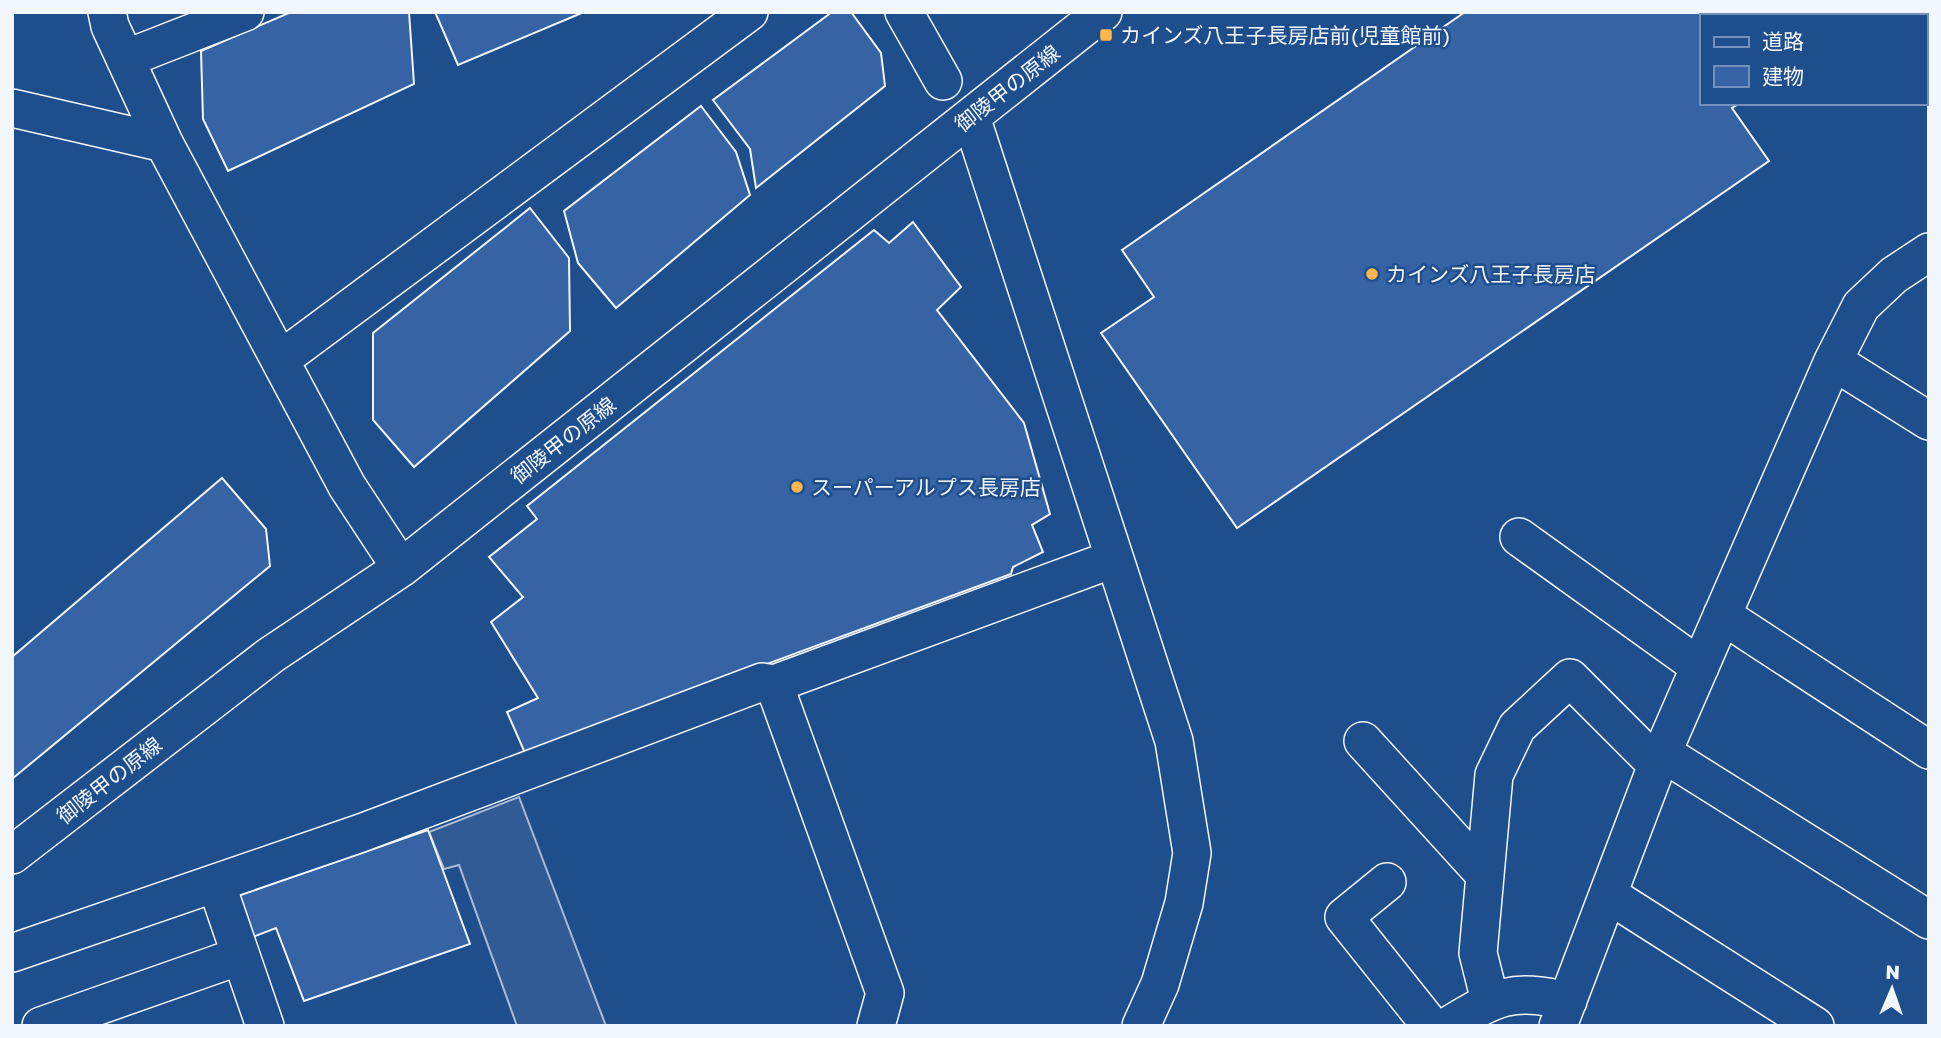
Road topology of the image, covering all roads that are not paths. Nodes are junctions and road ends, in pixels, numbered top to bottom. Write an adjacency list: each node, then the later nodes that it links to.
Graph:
1 (107, 12): 6 (street)
2 (245, 12): 6 (street)
3 (749, 12): 12 (street)
4 (904, 12): 7 (street)
5 (1103, 12): 9 (street, 御陵甲の原線)
6 (125, 59): 10 (street)
7 (943, 81)
8 (12, 108): 10 (street)
9 (971, 117): 16 (street); 17 (street, 御陵甲の原線)
10 (164, 143): 12 (street)
11 (1929, 252): 13 (street)
12 (280, 360): 17 (street)
13 (1833, 361): 14 (street); 18 (street)
14 (1929, 421)
15 (1520, 537): 19 (street)
16 (1113, 559): 20 (street); 38 (street)
17 (401, 568): 24 (street, 御陵甲の原線)
18 (1722, 615): 19 (street); 22 (street)
19 (1700, 667): 23 (street)
20 (774, 684): 27 (street); 37 (street)
21 (1363, 741): 25 (street)
22 (1929, 750)
23 (1660, 759): 25 (street); 28 (street); 29 (street)
24 (12, 855)
25 (1485, 875): 32 (street)
26 (1387, 882): 39 (street)
27 (216, 883): 30 (street); 31 (street)
28 (1609, 895): 33 (street); 34 (street)
29 (1929, 920)
30 (12, 953)
31 (240, 956): 35 (street); 36 (street)
32 (1490, 1000): 33 (street); 40 (street)
33 (1563, 1013)
34 (1802, 1022)
35 (53, 1024)
36 (265, 1026)
37 (876, 1026)
38 (1141, 1026)
39 (1431, 1026)
40 (1448, 1026)

